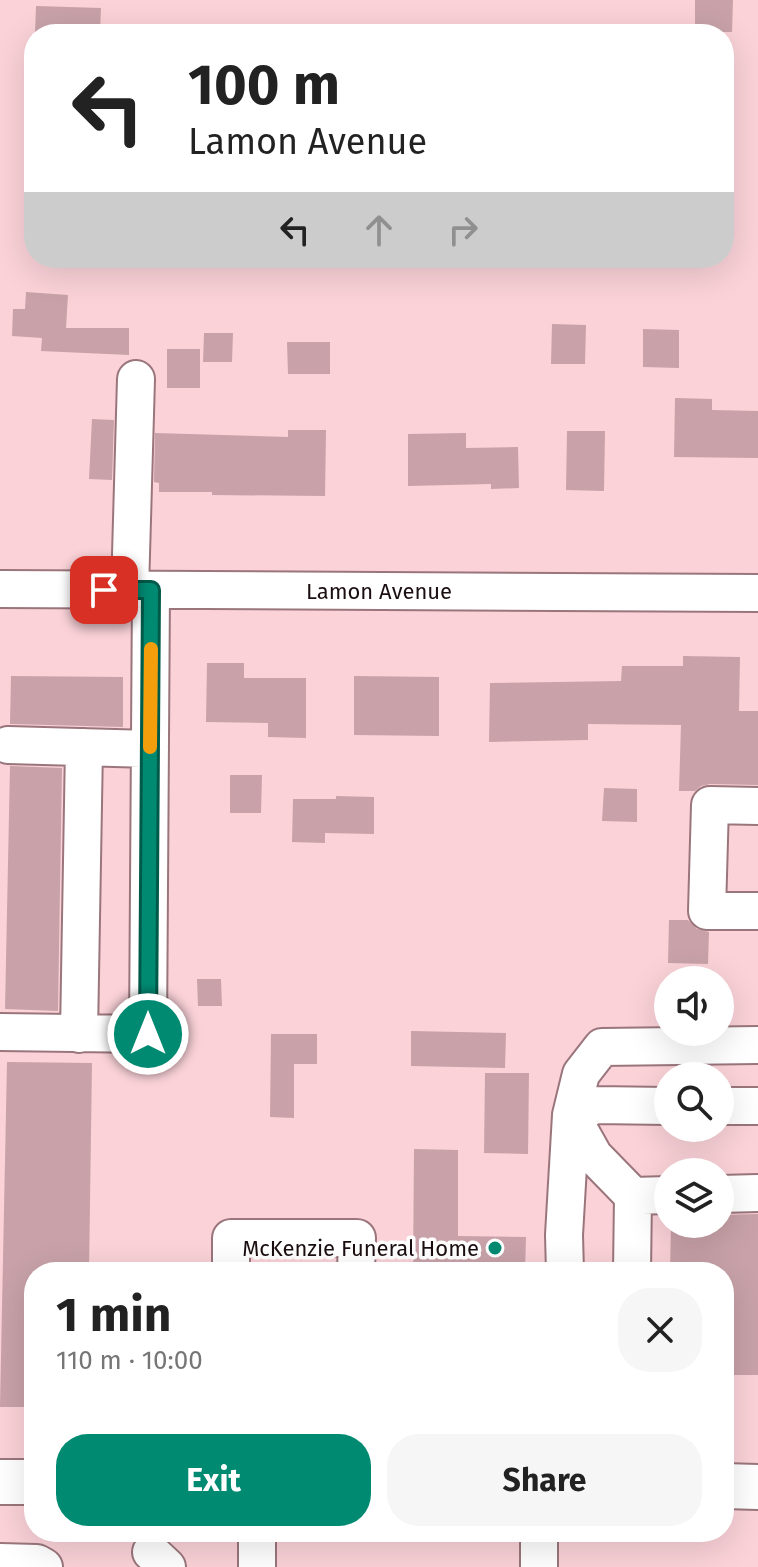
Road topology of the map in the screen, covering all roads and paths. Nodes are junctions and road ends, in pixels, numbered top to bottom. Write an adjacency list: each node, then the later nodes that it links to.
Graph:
1 (136, 379): 3 (street)
2 (0, 589): 3 (street, Lamon Avenue)
3 (141, 590): 4 (street, Lamon Avenue); 7 (street)
4 (758, 593)
5 (8, 745): 6 (street)
6 (84, 747): 7 (street); 11 (street)
7 (150, 749): 11 (street)
8 (758, 806): 9 (street)
9 (758, 911)
10 (0, 1032): 11 (street)
11 (79, 1034)
12 (758, 1045): 16 (street)
13 (654, 1106): 16 (street)
14 (734, 1106): 15 (street)
15 (758, 1106)
16 (571, 1115): 19 (street); 22 (street)
17 (758, 1193): 18 (street)
18 (734, 1194)
19 (650, 1196): 23 (street)
20 (231, 1262): 21 (street)
21 (356, 1262)
22 (565, 1262)
23 (634, 1262)
24 (0, 1482): 25 (main road)
25 (24, 1482)
26 (734, 1486): 27 (main road)
27 (758, 1487)
28 (257, 1542): 32 (street)
29 (539, 1542): 33 (street)
30 (0, 1562): 31 (street)
31 (44, 1567)
32 (257, 1567)
33 (539, 1567)

